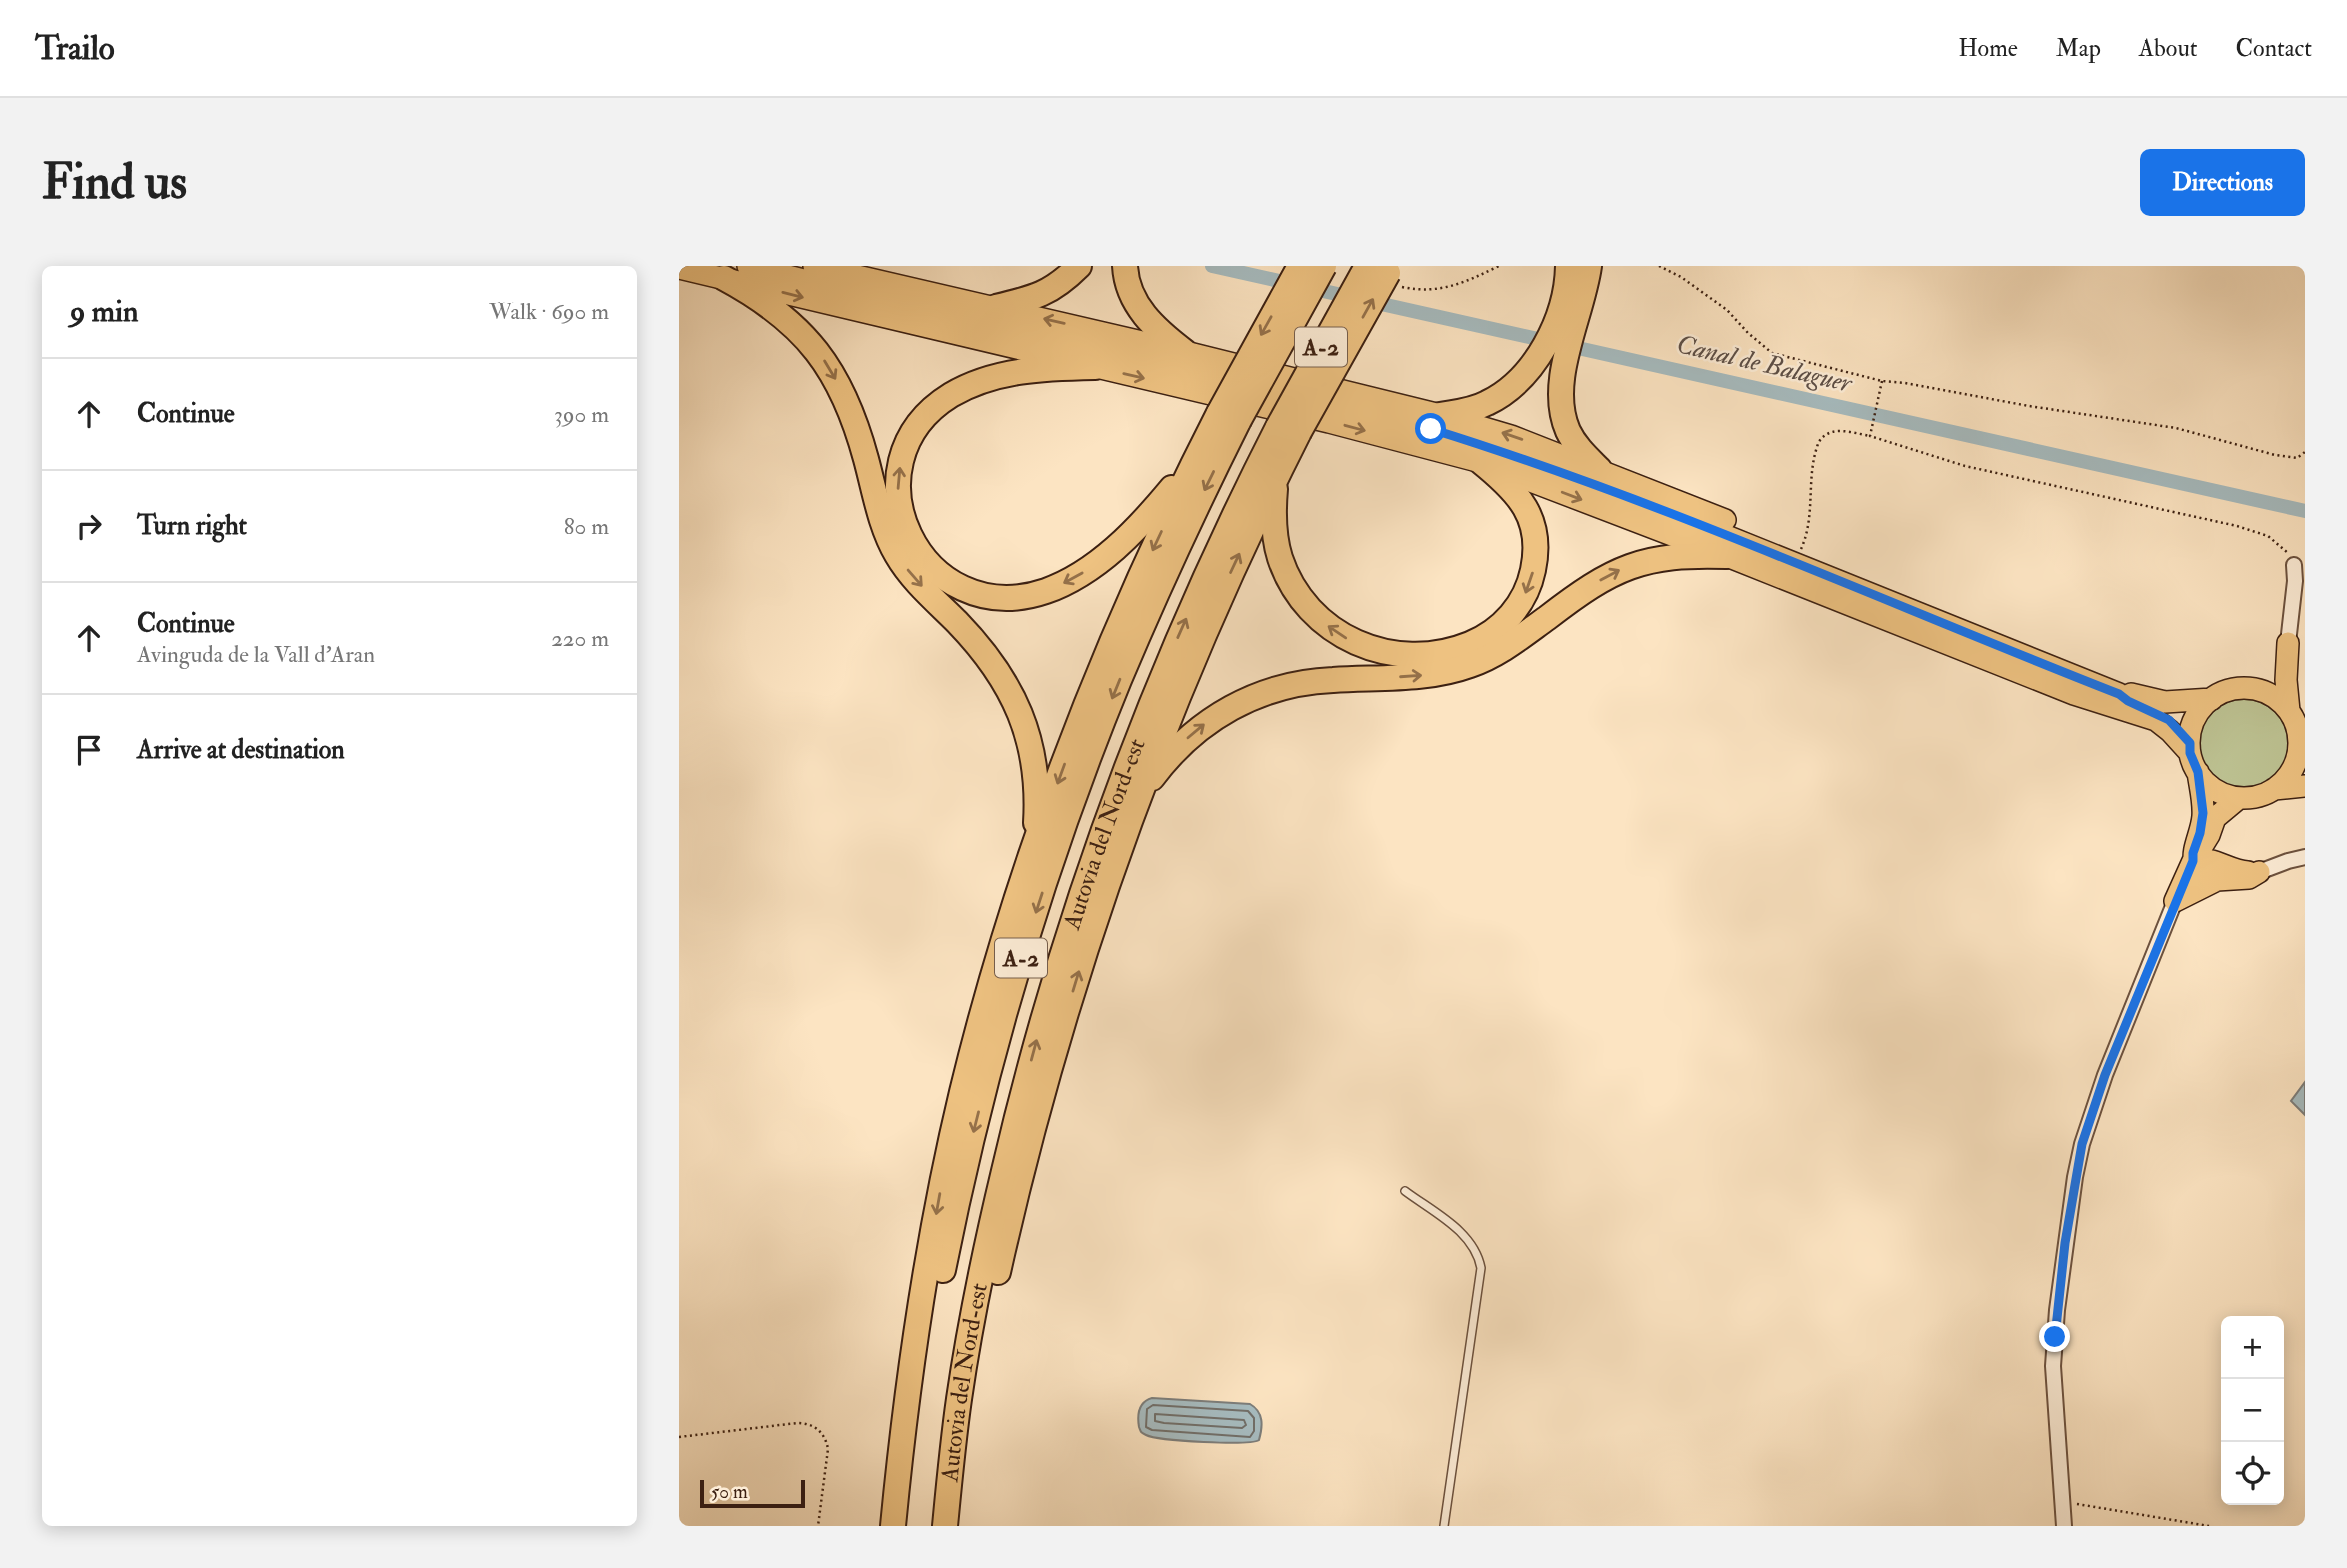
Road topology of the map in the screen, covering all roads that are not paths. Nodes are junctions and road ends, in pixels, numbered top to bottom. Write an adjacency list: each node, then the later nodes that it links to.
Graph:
1 (748, 266): 25 (main road)
2 (814, 266): 12 (main road)
3 (1079, 266): 12 (highway)
4 (1300, 266): 17 (highway, one-way to 17, bridge)
5 (1324, 266): 17 (highway, Autovia del Nord-est / A-2, bridge)
6 (1568, 266): 13 (highway)
7 (1589, 266): 13 (highway)
8 (679, 268): 11 (main road)
9 (1379, 268): 18 (highway, one-way to 9, bridge)
10 (1125, 269): 14 (highway)
11 (724, 278): 15 (main road, one-way to 15); 38 (highway, one-way to 38)
12 (996, 307): 14 (main road, one-way to 12)
13 (1567, 319): 16 (highway); 21 (highway)
14 (1185, 352): 16 (main road)
15 (1095, 367): 19 (main road, one-way to 19); 20 (highway, one-way to 15)
16 (1440, 415): 21 (main road, one-way to 16)
17 (1229, 417): 20 (highway); 47 (highway, Autovia del Nord-est / A-2, one-way to 47)
18 (1288, 429): 22 (highway); 45 (highway, Autovia del Nord-est / A-2, one-way to 18)
19 (1481, 462): 22 (highway, one-way to 22); 23 (main road, one-way to 23)
20 (1193, 464): 38 (highway, one-way to 38)
21 (1599, 469): 25 (main road)
22 (1275, 478): 36 (highway, one-way to 22)
23 (1727, 556): 32 (main road); 36 (highway, one-way to 23)
24 (2294, 565): 26 (street)
25 (1948, 625): 28 (main road)
26 (2288, 643): 27 (main road); 30 (main road)
27 (2246, 689): 29 (main road); 30 (main road)
28 (2119, 694): 29 (main road); 32 (main road)
29 (2212, 699): 32 (main road)
30 (2289, 711): 31 (main road)
31 (2302, 743): 34 (main road)
32 (2193, 756): 35 (main road); 40 (main road)
33 (2305, 786): 34 (main road)
34 (2274, 789): 35 (main road)
35 (2239, 798): 37 (main road)
36 (1136, 801): 45 (highway, one-way to 36)
37 (2209, 835): 40 (main road); 41 (main road)
38 (1034, 848): 46 (highway, one-way to 46)
39 (2305, 857): 42 (street)
40 (2193, 861): 41 (main road); 43 (main road)
41 (2217, 871): 42 (main road); 43 (main road)
42 (2259, 872)
43 (2175, 901): 50 (street)
44 (1405, 1191): 49 (lane)
45 (948, 1495): 48 (highway, Autovia del Nord-est / A-2)
46 (893, 1526)
47 (905, 1526)
48 (945, 1526)
49 (1444, 1526)
50 (2064, 1526)

